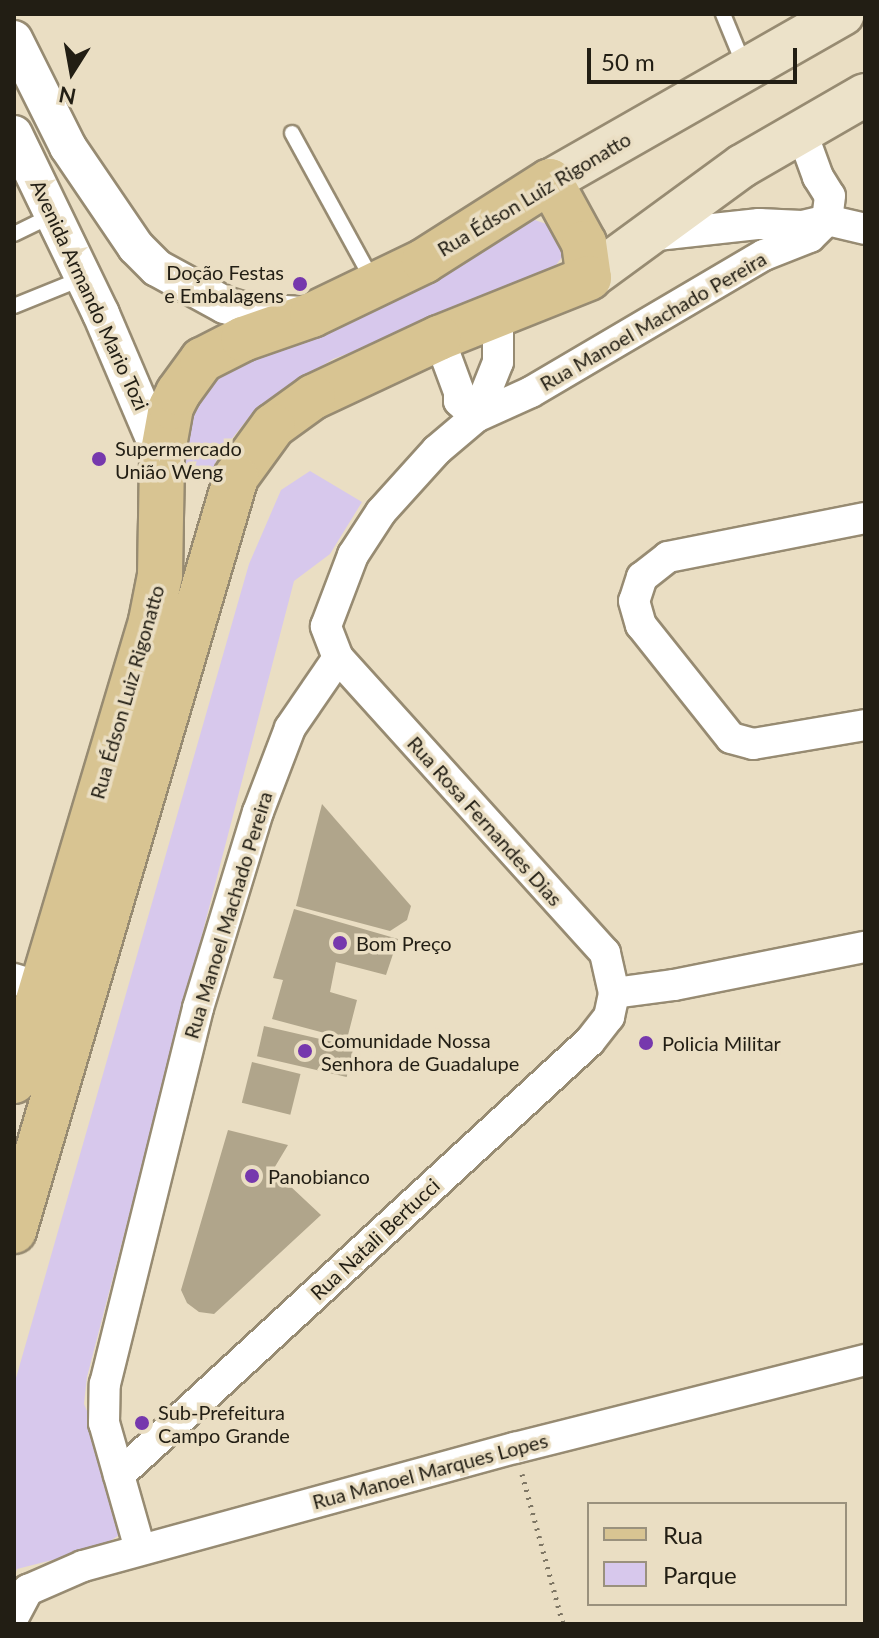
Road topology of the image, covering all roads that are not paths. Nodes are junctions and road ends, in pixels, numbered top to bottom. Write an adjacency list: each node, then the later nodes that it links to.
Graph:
1 (723, 14): 4 (lane)
2 (843, 14): 4 (main road, Rua Édson Luiz Rigonatto)
3 (14, 39): 9 (street)
4 (746, 69): 11 (main road, Rua Édson Luiz Rigonatto)
5 (865, 95): 7 (main road)
6 (292, 133): 19 (lane)
7 (802, 133): 13 (street); 16 (main road)
8 (14, 134): 10 (street, Avenida Armando Mario Tozi)
9 (68, 147): 10 (street); 22 (street)
10 (31, 169): 12 (street, Avenida Armando Mario Tozi)
11 (550, 181): 18 (main road); 19 (main road, Rua Édson Luiz Rigonatto)
12 (54, 215): 15 (lane); 17 (street, Avenida Armando Mario Tozi)
13 (827, 220): 14 (street); 16 (street); 24 (street, Rua Manoel Machado Pereira)
14 (865, 229)
15 (14, 234)
16 (648, 236): 18 (main road)
17 (84, 277): 20 (lane); 25 (street, Avenida Armando Mario Tozi)
18 (589, 278): 21 (main road)
19 (375, 285): 22 (main road, Rua Édson Luiz Rigonatto)
20 (14, 306)
21 (498, 313): 23 (main road); 24 (street, Rua Manoel Machado Pereira)
22 (312, 315): 25 (main road, Rua Édson Luiz Rigonatto)
23 (439, 338): 24 (street); 26 (main road)
24 (476, 417): 28 (street, Rua Manoel Machado Pereira)
25 (162, 457): 26 (main road); 31 (main road, Rua Édson Luiz Rigonatto)
26 (236, 477): 34 (main road)
27 (865, 518): 29 (street)
28 (338, 658): 32 (street, Rua Rosa Fernandes Dias); 36 (street, Rua Manoel Machado Pereira)
29 (865, 725)
30 (865, 947): 32 (street)
31 (28, 983): 33 (main road, Rua Édson Luiz Rigonatto)
32 (614, 993): 36 (street, Rua Natali Bertucci)
33 (14, 1081)
34 (14, 1231)
35 (865, 1360): 37 (street, Rua Manoel Marques Lopes)
36 (119, 1475): 37 (street, Rua Manoel Machado Pereira)
37 (140, 1549): 38 (street, Rua Manoel Marques Lopes)
38 (14, 1616)

